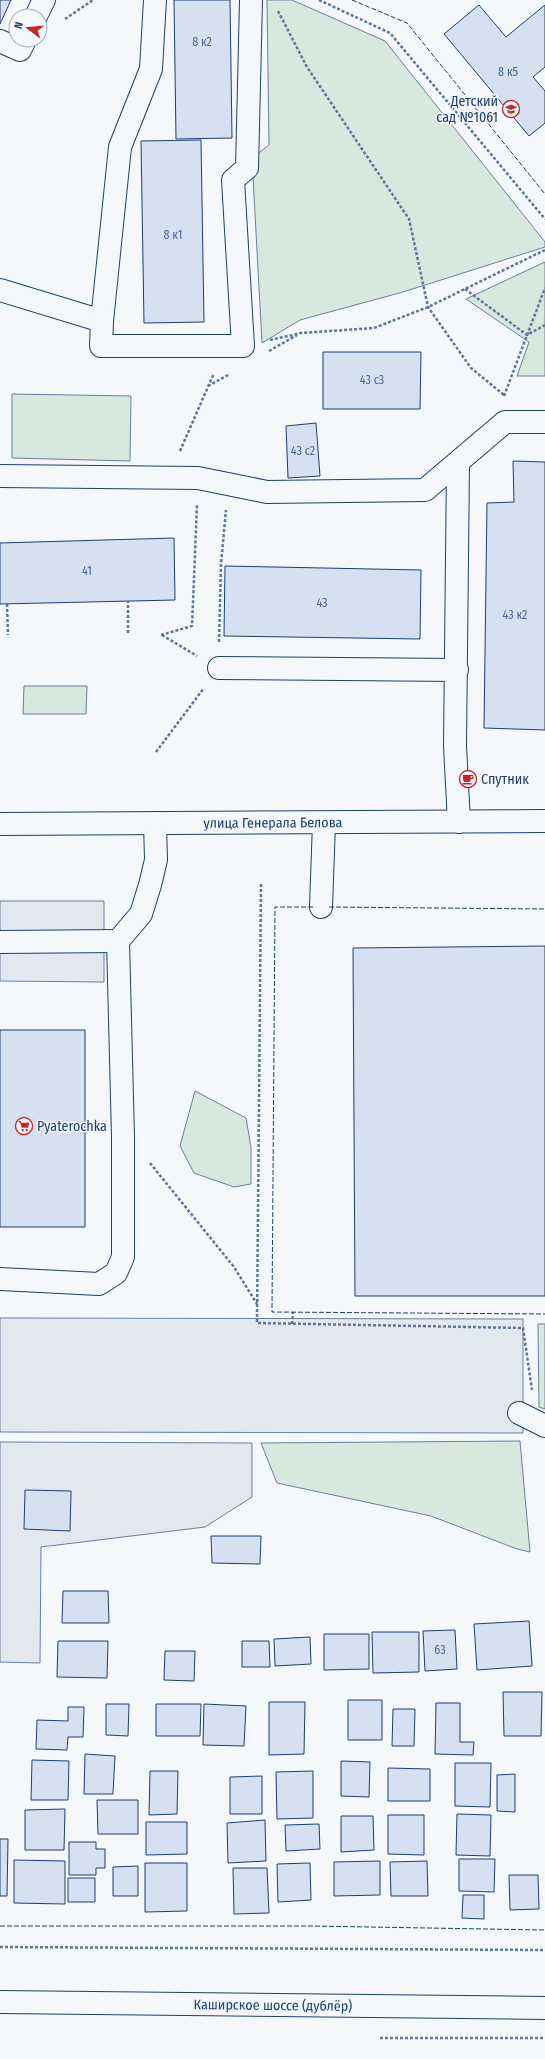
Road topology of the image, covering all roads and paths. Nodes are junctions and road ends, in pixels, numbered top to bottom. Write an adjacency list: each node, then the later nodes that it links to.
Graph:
1 (155, 0): 11 (street)
2 (251, 0): 14 (street)
3 (319, 0): 5 (path)
4 (276, 7): 10 (path)
5 (545, 219)
6 (545, 250): 8 (path)
7 (545, 288): 13 (path)
8 (465, 289): 10 (path); 13 (path)
9 (0, 290): 11 (street)
10 (428, 307): 14 (path); 17 (path)
11 (102, 321): 14 (street)
12 (545, 325): 13 (path)
13 (527, 335): 17 (path)
14 (236, 346): 16 (path)
15 (233, 372): 16 (path)
16 (207, 387): 23 (path)
17 (504, 396): 18 (path)
18 (505, 422): 19 (street); 20 (street)
19 (545, 422)
20 (458, 464): 24 (street); 30 (street)
21 (0, 476): 23 (street)
22 (198, 478): 23 (street); 24 (street); 29 (path)
23 (168, 479)
24 (229, 485): 29 (path)
25 (128, 601): 27 (path)
26 (7, 604): 28 (path)
27 (128, 633)
28 (8, 635)
29 (219, 668): 30 (street); 31 (path)
30 (456, 670): 33 (street)
31 (156, 752)
32 (545, 821): 33 (street, улица Генерала Белова)
33 (458, 822): 35 (street, улица Генерала Белова)
34 (156, 823): 35 (street, улица Генерала Белова); 36 (street, улица Генерала Белова); 39 (street)
35 (324, 823): 38 (street)
36 (0, 824)
37 (261, 884): 43 (path)
38 (321, 907)
39 (118, 941): 40 (street); 41 (street)
40 (0, 942)
41 (123, 1137): 42 (street); 43 (path)
42 (0, 1279)
43 (257, 1304): 45 (path)
44 (293, 1312): 45 (path)
45 (292, 1324): 46 (path)
46 (532, 1390)
47 (519, 1413): 48 (street)
48 (545, 1426)
49 (0, 1947): 50 (path)
50 (545, 1950)
51 (0, 2002): 52 (street, Каширское шоссе (дублёр))
52 (545, 2008)
53 (380, 2038): 54 (path)
54 (545, 2038)

